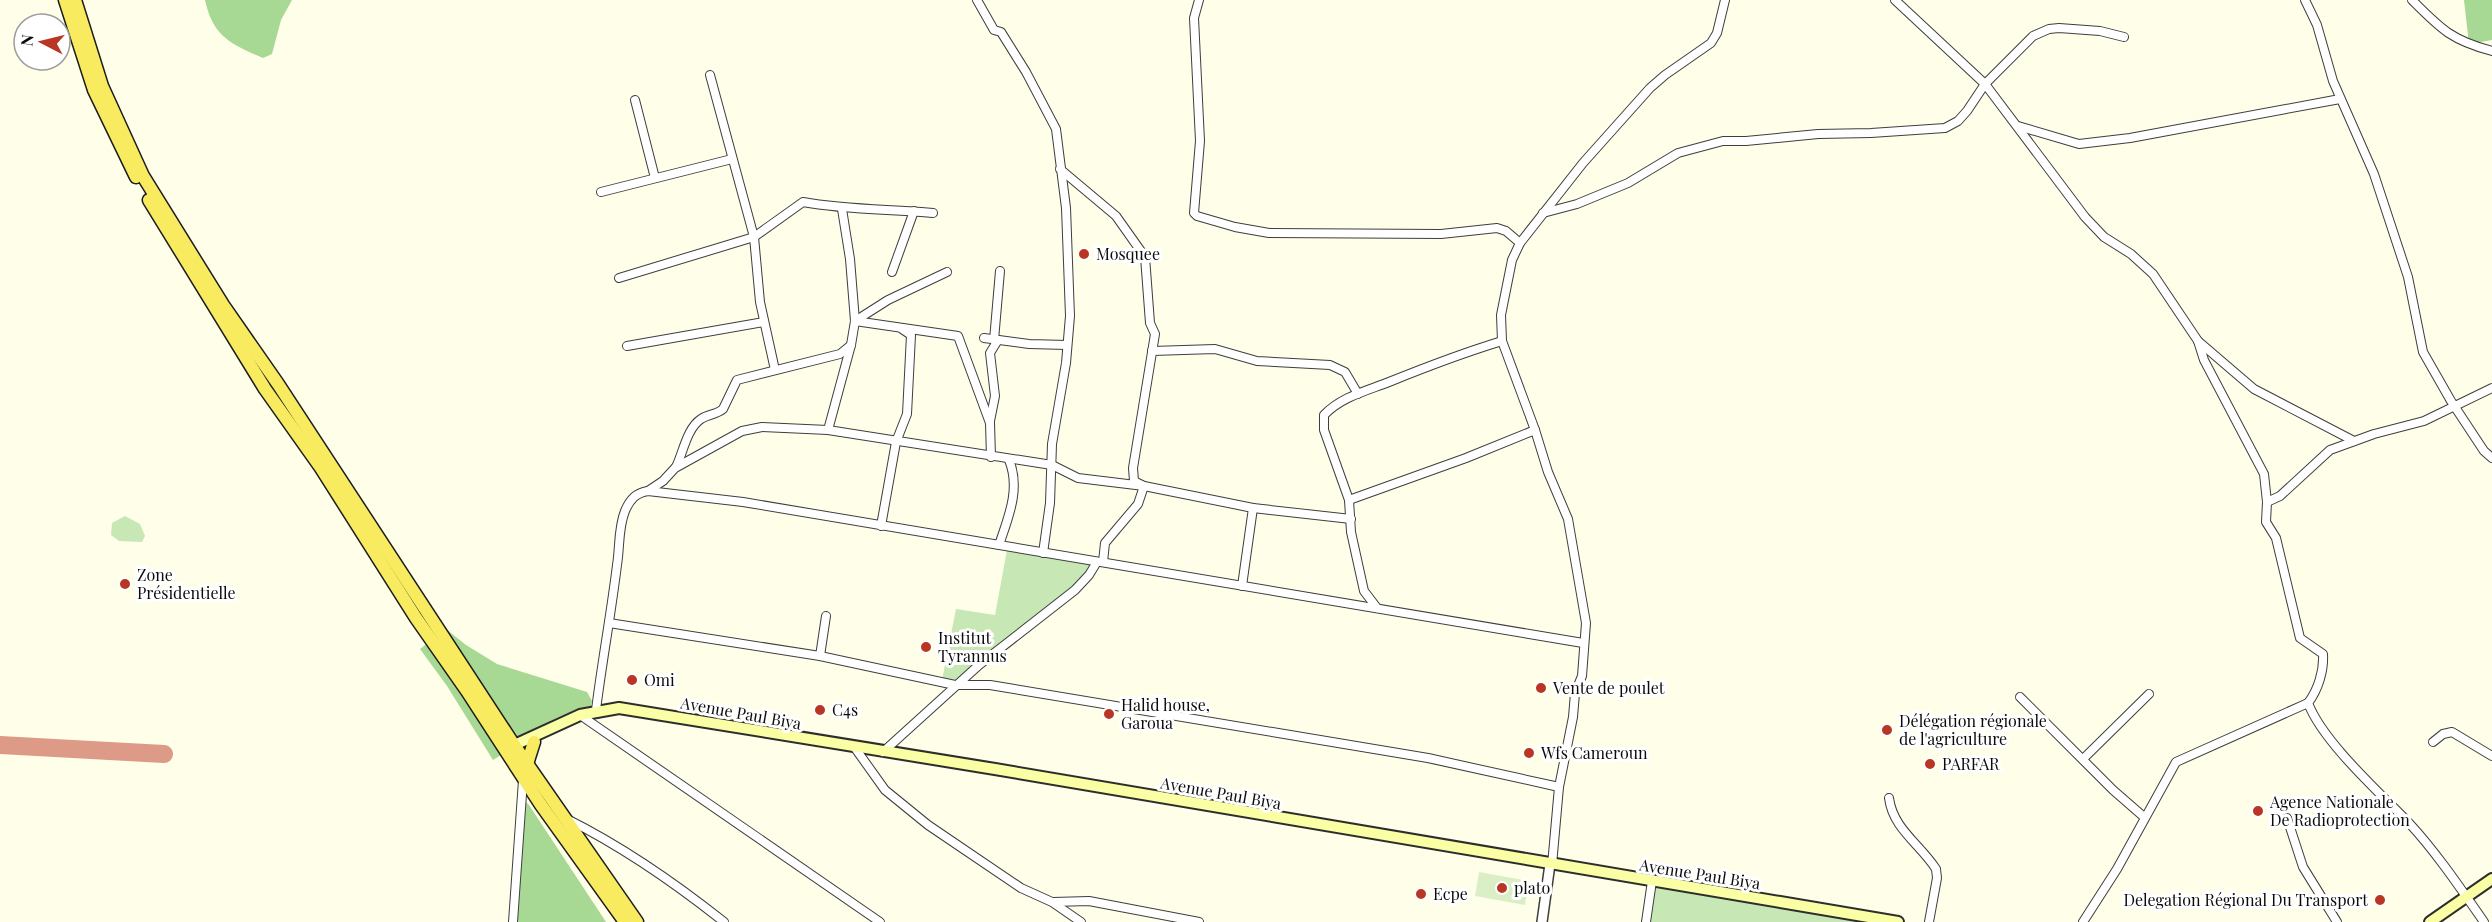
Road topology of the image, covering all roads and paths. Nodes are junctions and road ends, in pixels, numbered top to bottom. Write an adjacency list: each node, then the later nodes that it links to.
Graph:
1 (65, 0): 80 (main road)
2 (75, 0): 80 (main road)
3 (976, 0): 17 (street)
4 (1199, 0): 25 (street)
5 (1725, 0): 23 (street)
6 (1894, 0): 12 (street)
7 (2305, 0): 13 (street)
8 (2412, 0): 10 (street)
9 (2124, 37): 12 (street)
10 (2492, 51)
11 (710, 75): 16 (street)
12 (1985, 84): 15 (street); 23 (street)
13 (2340, 99): 15 (street); 44 (street)
14 (635, 100): 18 (street)
15 (2018, 126): 35 (street)
16 (732, 159): 18 (street); 24 (street)
17 (1060, 169): 38 (street); 40 (street)
18 (655, 178): 19 (street)
19 (601, 192)
20 (842, 209): 21 (street); 24 (street); 30 (street)
21 (914, 211): 22 (street); 27 (street)
22 (933, 213)
23 (1543, 213): 25 (street)
24 (754, 237): 29 (street); 31 (street)
25 (1520, 243): 36 (street)
26 (1000, 271): 34 (street)
27 (892, 272)
28 (947, 272): 30 (street)
29 (619, 278)
30 (855, 321): 32 (street); 37 (street)
31 (764, 322): 39 (street); 41 (street)
32 (899, 327): 45 (street); 49 (street)
33 (984, 338): 34 (street)
34 (996, 340): 38 (street); 45 (street)
35 (2198, 341): 48 (street); 58 (street)
36 (1502, 342): 43 (street); 47 (street)
37 (851, 345): 41 (street); 46 (street)
38 (1067, 345): 53 (street)
39 (627, 346)
40 (1152, 351): 43 (street); 55 (street)
41 (775, 370): 54 (street)
42 (2492, 388): 44 (street)
43 (1358, 394): 57 (street)
44 (2455, 406): 48 (street); 51 (street)
45 (990, 423): 50 (street)
46 (828, 430): 49 (street); 54 (street)
47 (1535, 430): 57 (street); 69 (street)
48 (2354, 441): 58 (street)
49 (896, 442): 50 (street); 61 (street)
50 (991, 457): 52 (street)
51 (2492, 458)
52 (1009, 460): 53 (street); 62 (street)
53 (1052, 465): 55 (street); 63 (street)
54 (675, 468): 56 (street)
55 (1144, 486): 59 (street); 64 (street)
56 (648, 491): 61 (street); 68 (street)
57 (1349, 500): 60 (street)
58 (2267, 502): 74 (street)
59 (1253, 508): 60 (street); 65 (street)
60 (1351, 519): 66 (street)
61 (881, 526): 62 (street)
62 (999, 545): 63 (street)
63 (1043, 553): 64 (street)
64 (1100, 562): 65 (street); 71 (street)
65 (1242, 586): 66 (street)
66 (1377, 608): 69 (street)
67 (826, 616): 70 (street)
68 (609, 623): 70 (street); 75 (street)
69 (1583, 643): 86 (street)
70 (820, 656): 71 (street)
71 (955, 685): 81 (street); 86 (street)
72 (2149, 694): 83 (street)
73 (2020, 697): 83 (street)
74 (2308, 704): 88 (street); 94 (street)
75 (596, 710): 76 (main road, Avenue Paul Biya); 79 (main road, Avenue Paul Biya)
76 (580, 715): 77 (main road, Avenue Paul Biya); 100 (street)
77 (538, 737): 80 (main road, Avenue Paul Biya); 84 (main road)
78 (2433, 742): 82 (street)
79 (855, 748): 81 (main road, Avenue Paul Biya); 95 (street)
80 (512, 751): 84 (main road); 85 (main road)
81 (883, 752): 91 (main road, Avenue Paul Biya)
82 (2492, 756)
83 (2083, 759): 88 (street)
84 (527, 764): 89 (main road)
85 (523, 778): 96 (street); 97 (main road)
86 (1559, 787): 91 (street)
87 (1889, 798): 106 (street)
88 (2144, 817): 107 (street)
89 (564, 818): 98 (main road); 99 (street)
90 (2287, 818): 108 (street)
91 (1550, 864): 93 (main road, Avenue Paul Biya); 103 (street)
92 (2492, 879): 94 (main road)
93 (1652, 881): 104 (street); 105 (main road, Avenue Paul Biya)
94 (2466, 897): 109 (main road); 110 (street)
95 (1052, 902): 101 (street); 102 (street)
96 (513, 922)
97 (625, 922)
98 (637, 922)
99 (724, 922)
100 (880, 922)
101 (1082, 922)
102 (1199, 922)
103 (1542, 922)
104 (1646, 922)
105 (1898, 922)
106 (1929, 922)
107 (2083, 922)
108 (2337, 922)
109 (2430, 922)
110 (2484, 922)

